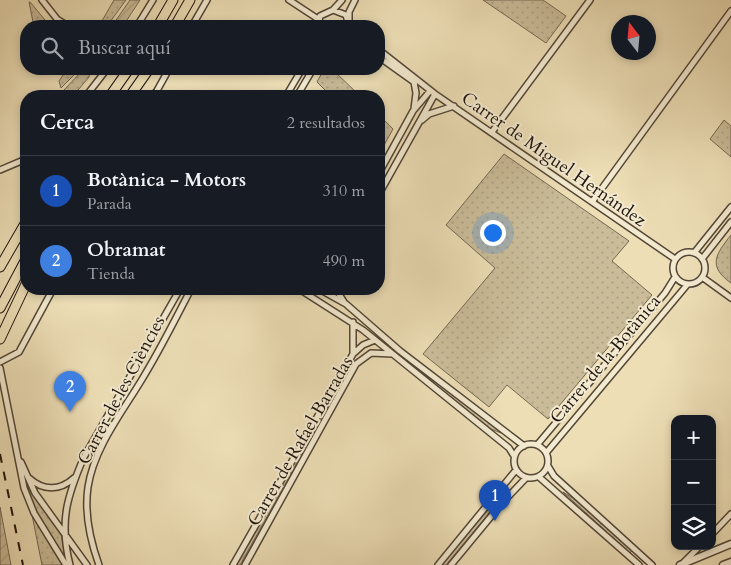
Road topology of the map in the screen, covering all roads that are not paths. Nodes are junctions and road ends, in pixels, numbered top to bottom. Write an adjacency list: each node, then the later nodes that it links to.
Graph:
1 (42, 0): 13 (street)
2 (153, 0): 14 (street)
3 (173, 0): 15 (highway)
4 (190, 0): 16 (highway)
5 (207, 0): 17 (street)
6 (289, 0): 12 (street)
7 (342, 0): 10 (street)
8 (355, 0): 19 (street)
9 (590, 0): 39 (street)
10 (332, 10): 12 (street); 18 (street)
11 (731, 11): 44 (street)
12 (318, 19)
13 (60, 20)
14 (141, 20)
15 (161, 20)
16 (178, 20)
17 (195, 20)
18 (346, 20)
19 (349, 20)
20 (385, 54): 28 (street, Carrer de Miguel Hernández)
21 (385, 61): 28 (street, Carrer de Miguel Hernández)
22 (102, 75): 29 (street)
23 (125, 75): 30 (highway)
24 (145, 75): 31 (highway)
25 (166, 75): 32 (street)
26 (298, 75): 33 (street)
27 (310, 75): 34 (street)
28 (415, 81): 35 (street, Carrer de Miguel Hernández); 37 (street)
29 (91, 90)
30 (114, 90)
31 (134, 90)
32 (157, 90)
33 (290, 90)
34 (301, 90)
35 (433, 92): 36 (street, Carrer de Miguel Hernández); 37 (street); 38 (street)
36 (454, 106): 38 (street); 39 (street, Carrer de Miguel Hernández)
37 (413, 111): 41 (street)
38 (420, 122): 43 (street)
39 (492, 132): 44 (street, Carrer de Miguel Hernández)
40 (20, 162): 42 (street)
41 (385, 162)
42 (0, 170)
43 (385, 183)
44 (592, 202): 49 (street, Carrer de Miguel Hernández)
45 (731, 207): 48 (street)
46 (731, 222): 50 (street)
47 (20, 232): 51 (highway)
48 (694, 253): 49 (street); 50 (street)
49 (675, 259): 53 (street)
50 (702, 260): 54 (street)
51 (0, 267)
52 (20, 270): 67 (highway)
53 (675, 277): 55 (street); 77 (street, Carrer de la Botànica)
54 (702, 277): 55 (street); 65 (street)
55 (687, 285): 80 (street, Carrer de la Botànica)
56 (21, 295): 70 (highway)
57 (26, 295): 70 (highway)
58 (51, 295): 75 (street)
59 (177, 295): 86 (street, Carrer de les Ciències)
60 (188, 295): 99 (street, Carrer de les Ciències)
61 (309, 295): 68 (street)
62 (327, 295): 68 (street)
63 (331, 295): 66 (street)
64 (340, 295): 66 (street)
65 (731, 298)
66 (346, 304): 72 (street)
67 (0, 307)
68 (338, 312): 69 (street)
69 (352, 322): 71 (street); 73 (street, Carrer de Rafael Barradas)
70 (1, 337)
71 (375, 340): 72 (street); 73 (street, Carrer de Rafael Barradas); 74 (street)
72 (400, 351): 78 (street)
73 (353, 354): 100 (street, Carrer de Rafael Barradas)
74 (394, 354): 81 (street); 101 (street, Carrer de Rafael Barradas)
75 (0, 362)
76 (0, 368): 79 (street)
77 (537, 445): 78 (street); 80 (street)
78 (524, 446): 81 (street)
79 (17, 449): 84 (street); 96 (street)
80 (546, 452): 82 (street)
81 (514, 456): 83 (street)
82 (548, 466): 85 (street); 106 (street)
83 (516, 470): 87 (street); 102 (street)
84 (27, 477): 86 (street, Carrer de les Ciències); 90 (street)
85 (538, 477): 87 (street); 93 (street)
86 (75, 478): 90 (street, Carrer de les Ciències)
87 (526, 478): 103 (street)
88 (731, 514): 89 (street)
89 (716, 530)
90 (64, 533): 97 (street); 98 (street)
91 (731, 544): 95 (street)
92 (696, 550): 95 (street)
93 (629, 557): 104 (street); 105 (street)
94 (731, 562): 107 (street)
95 (682, 564)
96 (66, 565)
97 (70, 565)
98 (87, 565)
99 (99, 565)
100 (233, 565)
101 (244, 565)
102 (438, 565)
103 (451, 565)
104 (633, 565)
105 (639, 565)
106 (652, 565)
107 (723, 565)

